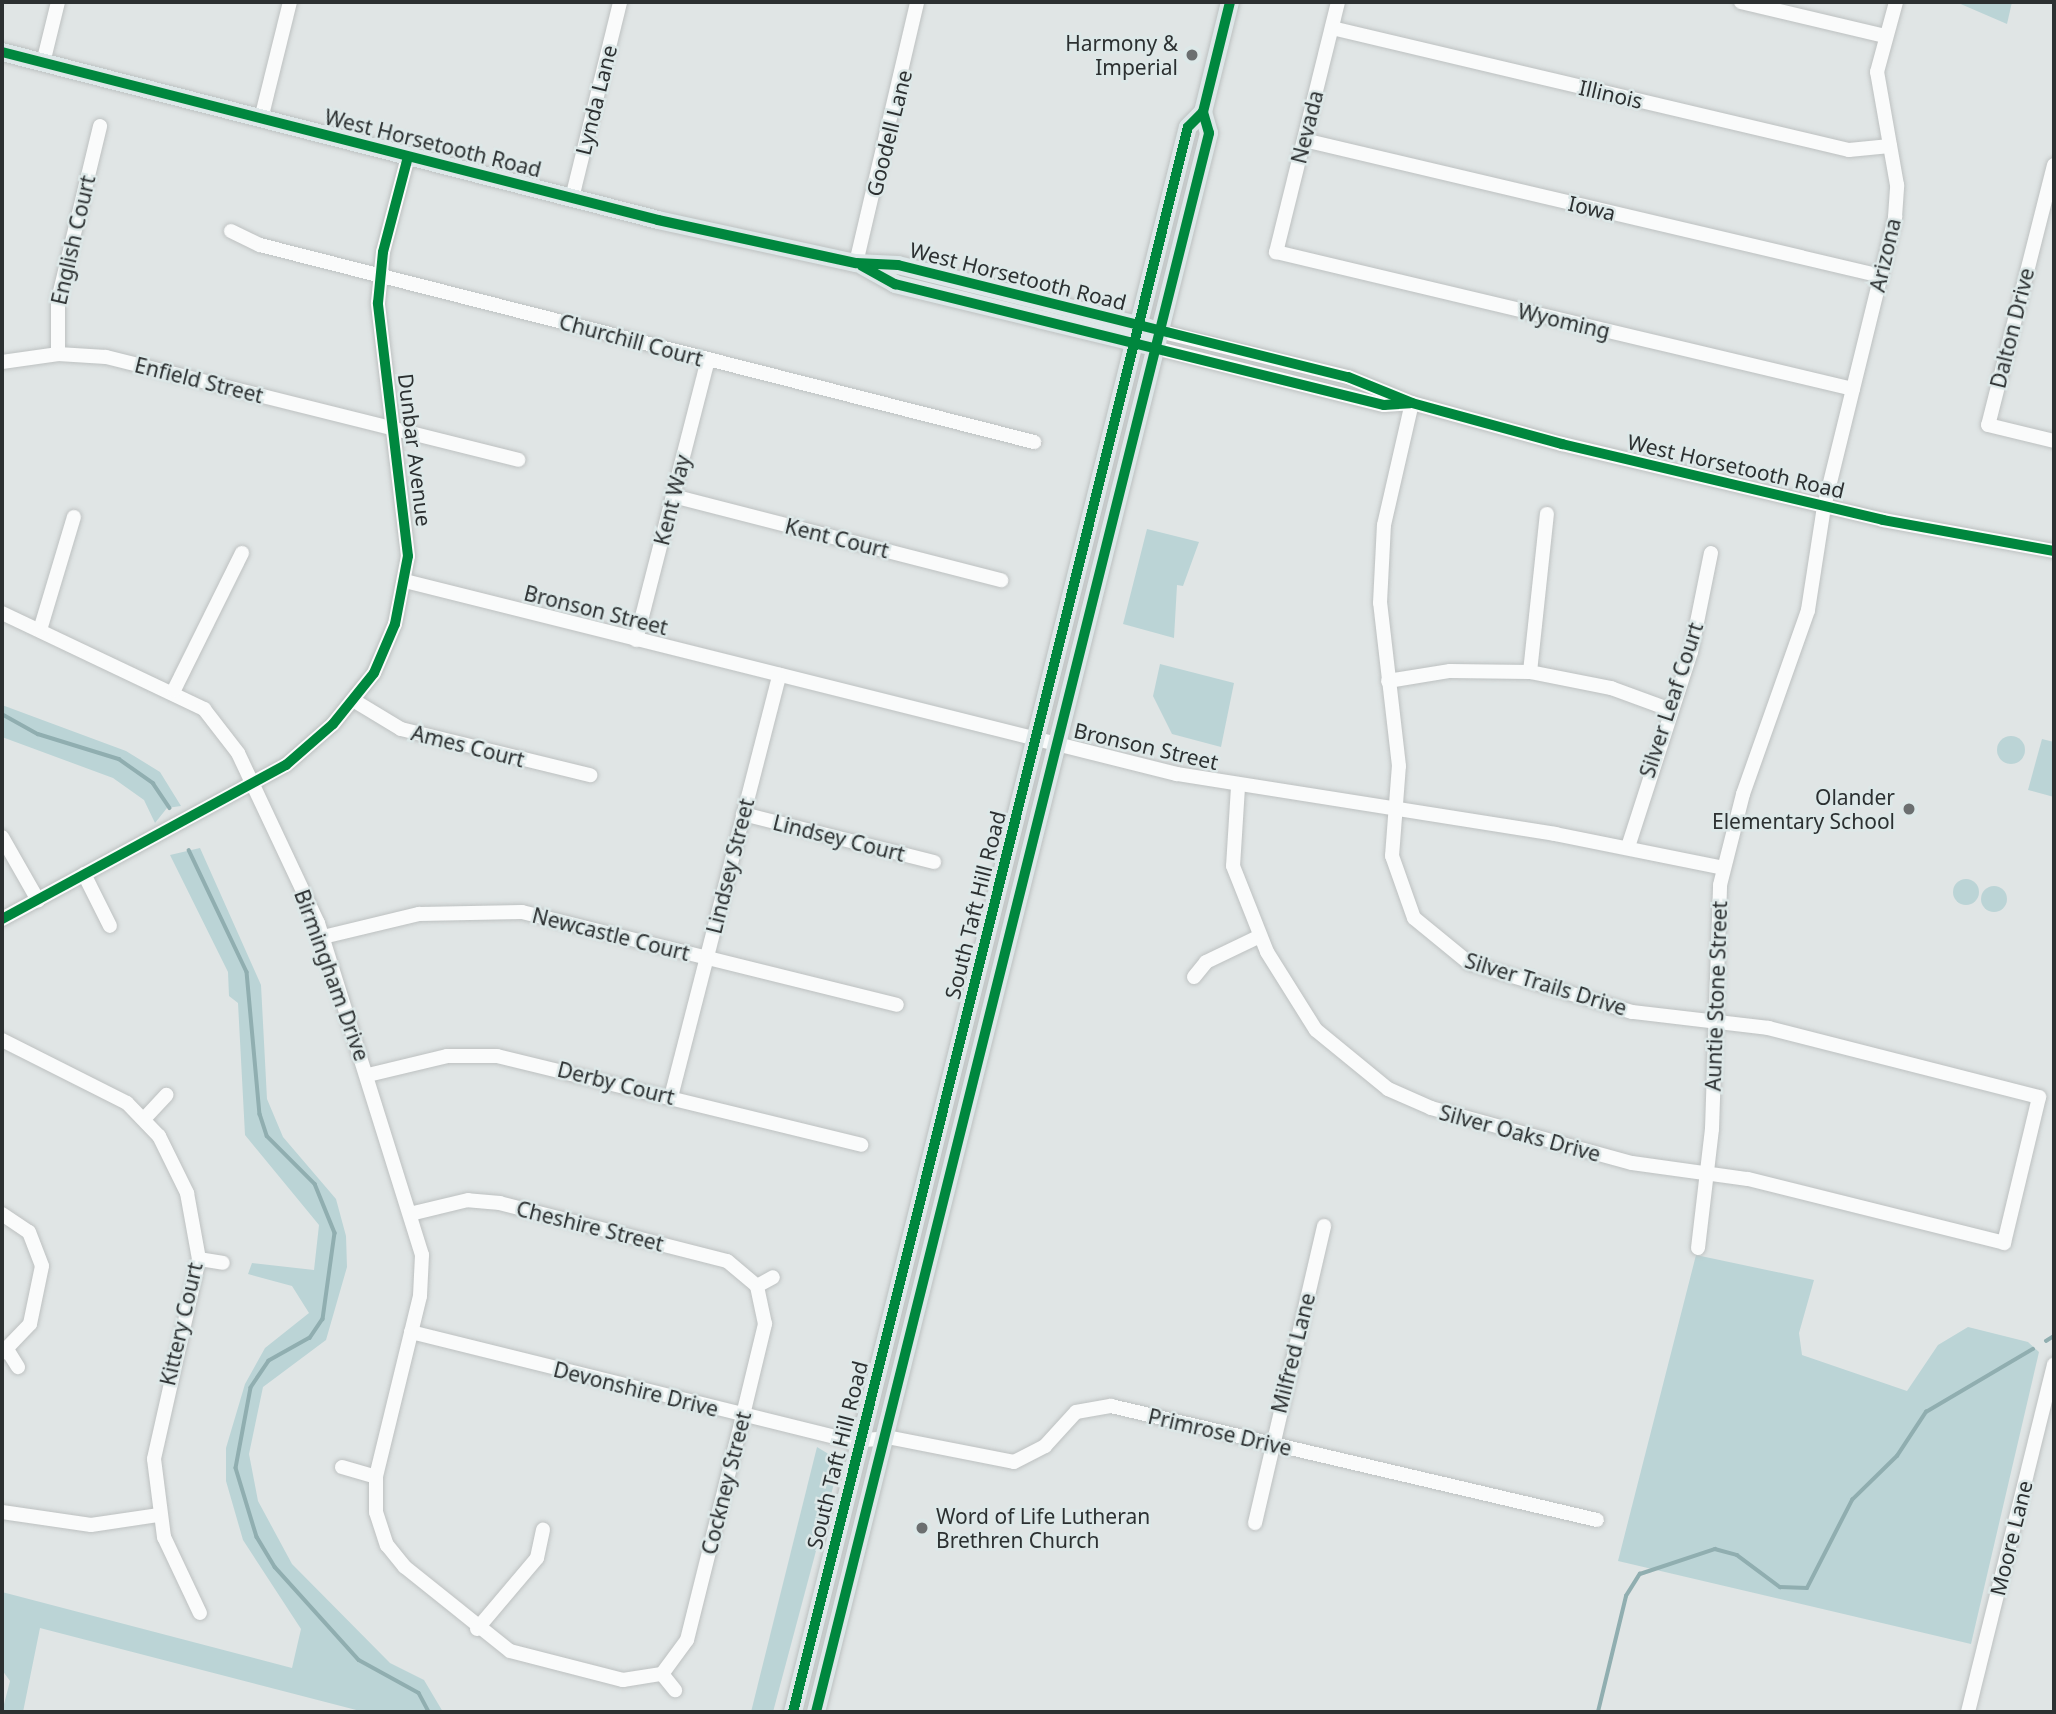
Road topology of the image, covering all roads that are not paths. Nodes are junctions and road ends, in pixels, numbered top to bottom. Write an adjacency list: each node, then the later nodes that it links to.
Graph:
1 (58, 2): 12 (street)
2 (290, 2): 14 (street)
3 (620, 2): 20 (street, Lynda Lane)
4 (917, 2): 23 (street, Goodell Lane)
5 (1230, 2): 13 (main road, South Taft Hill Road)
6 (1338, 2): 9 (street, Nevada)
7 (1741, 2): 10 (street)
8 (1896, 2): 10 (street, Arizona)
9 (1332, 28): 16 (street, Nevada); 17 (street, Illinois)
10 (1885, 36): 17 (street, Arizona)
11 (2, 52): 12 (main road, West Horsetooth Road)
12 (43, 63): 14 (main road, West Horsetooth Road)
13 (1202, 112): 26 (main road, South Taft Hill Road); 27 (main road, South Taft Hill Road)
14 (261, 119): 18 (main road, West Horsetooth Road)
15 (100, 126): 28 (street, English Court)
16 (1304, 140): 22 (street, Nevada); 25 (street, Iowa)
17 (1890, 146): 25 (street, Arizona)
18 (408, 157): 20 (main road, West Horsetooth Road); 24 (street, Dunbar Avenue)
19 (2054, 164): 34 (street, Dalton Drive)
20 (572, 198): 23 (main road, West Horsetooth Road)
21 (231, 231): 24 (street, Churchill Court)
22 (1276, 252): 31 (street, Wyoming)
23 (856, 262): 26 (main road, West Horsetooth Road)
24 (379, 274): 29 (street, Churchill Court); 33 (street, Dunbar Avenue)
25 (1881, 276): 31 (street, Arizona)
26 (1136, 334): 27 (main road, West Horsetooth Road); 55 (main road, South Taft Hill Road)
27 (1157, 339): 32 (street, West Horsetooth Road); 56 (main road, South Taft Hill Road)
28 (58, 354): 30 (street, Enfield Street); 33 (street, Enfield Street)
29 (708, 360): 35 (street, Churchill Court); 37 (street, Kent Way)
30 (2, 362)
31 (1853, 389): 38 (street, Arizona)
32 (1412, 402): 38 (street, West Horsetooth Road); 51 (street, Silver Trails Drive)
33 (395, 428): 36 (street, Enfield Street); 45 (street, Dunbar Avenue)
34 (2054, 441)
35 (1034, 442)
36 (518, 460)
37 (673, 496): 44 (street, Kent Court); 48 (street, Kent Way)
38 (1824, 507): 41 (street, West Horsetooth Road); 65 (street, Auntie Stone Street)
39 (1547, 514): 49 (street)
40 (74, 517): 47 (street)
41 (2054, 551)
42 (242, 553): 52 (street)
43 (1711, 553): 54 (street, Silver Leaf Court)
44 (1001, 580)
45 (405, 582): 48 (street, Bronson Street); 53 (street, Dunbar Avenue)
46 (2, 613): 47 (street, Birmingham Drive)
47 (40, 630): 52 (street, Birmingham Drive)
48 (636, 640): 50 (street, Bronson Street)
49 (1530, 672): 51 (street); 54 (street)
50 (779, 676): 55 (street, Bronson Street); 61 (street, Lindsey Street)
51 (1388, 681): 60 (street, Silver Trails Drive)
52 (174, 690): 58 (street, Birmingham Drive)
53 (353, 700): 57 (street, Ames Court); 58 (street, Dunbar Avenue)
54 (1671, 710): 63 (street, Silver Leaf Court)
55 (1035, 741): 56 (street, Bronson Street); 98 (main road, South Taft Hill Road)
56 (1056, 746): 59 (street, Bronson Street); 97 (main road, South Taft Hill Road)
57 (590, 775)
58 (253, 783): 66 (street, Dunbar Avenue); 71 (street, Birmingham Drive)
59 (1238, 787): 60 (street, Bronson Street); 70 (street, Silver Oaks Drive)
60 (1395, 810): 63 (street, Bronson Street); 75 (street, Silver Trails Drive)
61 (743, 814): 64 (street, Lindsey Court); 72 (street, Lindsey Street)
62 (2, 837): 67 (street)
63 (1628, 847): 65 (street, Bronson Street)
64 (934, 862)
65 (1723, 868): 75 (street, Auntie Stone Street)
66 (84, 874): 67 (street, Dunbar Avenue); 69 (street)
67 (38, 900): 68 (street, Dunbar Avenue)
68 (2, 919)
69 (110, 926)
70 (1260, 936): 73 (street); 82 (street, Silver Oaks Drive)
71 (323, 937): 72 (street, Newcastle Court); 77 (street, Birmingham Drive)
72 (707, 957): 74 (street, Newcastle Court); 79 (street, Lindsey Street)
73 (1194, 977)
74 (897, 1005)
75 (1712, 1017): 82 (street, Auntie Stone Street); 86 (street, Silver Trails Drive)
76 (2, 1040): 80 (street, Kittery Court)
77 (368, 1074): 79 (street, Derby Court); 83 (street, Birmingham Drive)
78 (166, 1095): 80 (street)
79 (671, 1097): 81 (street, Derby Court)
80 (144, 1119): 88 (street, Kittery Court)
81 (861, 1145)
82 (1709, 1176): 86 (street, Silver Oaks Drive); 87 (street, Auntie Stone Street)
83 (414, 1213): 91 (street, Cheshire Street); 92 (street, Birmingham Drive)
84 (2, 1214): 93 (street)
85 (1324, 1226): 99 (street, Milfred Lane)
86 (2004, 1243)
87 (1698, 1248)
88 (199, 1259): 89 (street); 103 (street, Kittery Court)
89 (223, 1263)
90 (773, 1277): 91 (street)
91 (757, 1286): 96 (street, Cockney Street)
92 (411, 1332): 96 (street, Devonshire Drive); 101 (street, Birmingham Drive)
93 (5, 1352): 95 (street)
94 (2054, 1364): 113 (street, Moore Lane)
95 (18, 1367)
96 (743, 1415): 98 (street, Devonshire Drive); 109 (street, Cockney Street)
97 (884, 1438): 98 (street, Primrose Drive); 99 (street, Primrose Drive); 112 (main road, South Taft Hill Road)
98 (861, 1442): 111 (main road, South Taft Hill Road)
99 (1271, 1444): 104 (street, Primrose Drive); 105 (street, Milfred Lane)
100 (342, 1467): 101 (street)
101 (376, 1477): 108 (street, Birmingham Drive)
102 (2, 1512): 103 (street)
103 (159, 1515): 107 (street, Kittery Court)
104 (1597, 1520)
105 (1255, 1522)
106 (544, 1530): 108 (street)
107 (200, 1613)
108 (477, 1629): 109 (street, Birmingham Drive)
109 (662, 1674): 110 (street)
110 (675, 1690)
111 (793, 1712)
112 (816, 1712)
113 (1968, 1712)

